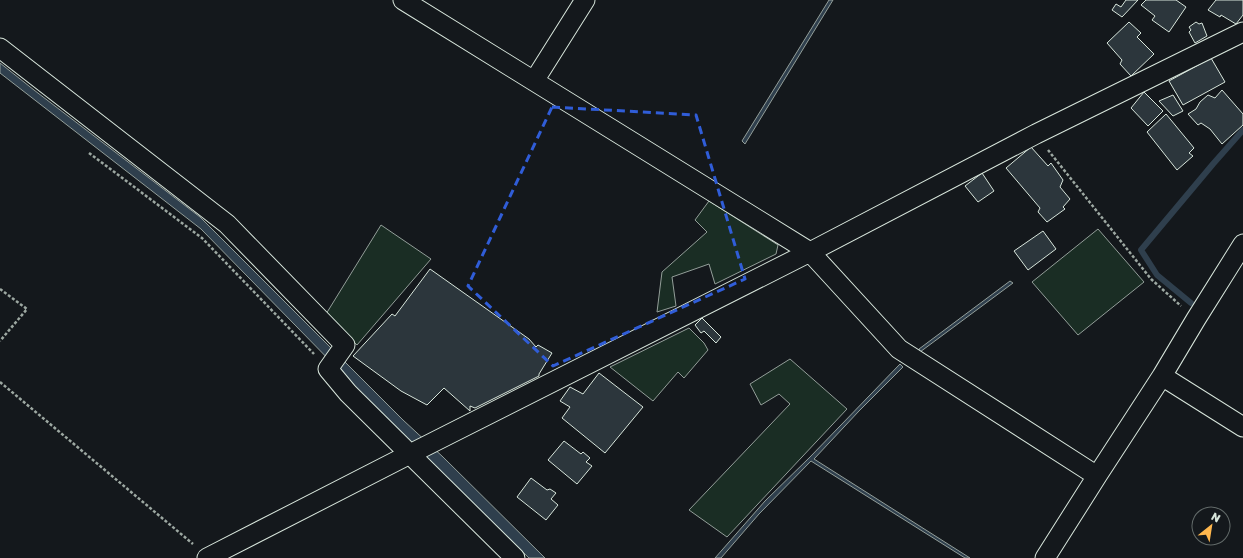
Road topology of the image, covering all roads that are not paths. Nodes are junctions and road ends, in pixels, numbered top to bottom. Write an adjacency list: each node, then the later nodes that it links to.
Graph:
1 (403, 0): 5 (street)
2 (585, 0): 5 (street)
3 (1243, 32): 7 (street)
4 (0, 48): 10 (street)
5 (534, 81): 7 (street)
6 (1243, 244): 8 (street)
7 (810, 252): 10 (street); 11 (street)
8 (1162, 376): 9 (street); 11 (street)
9 (1243, 427)
10 (410, 454): 12 (street); 13 (street)
11 (1097, 476): 14 (street)
12 (208, 558)
13 (515, 558)
14 (1045, 558)

